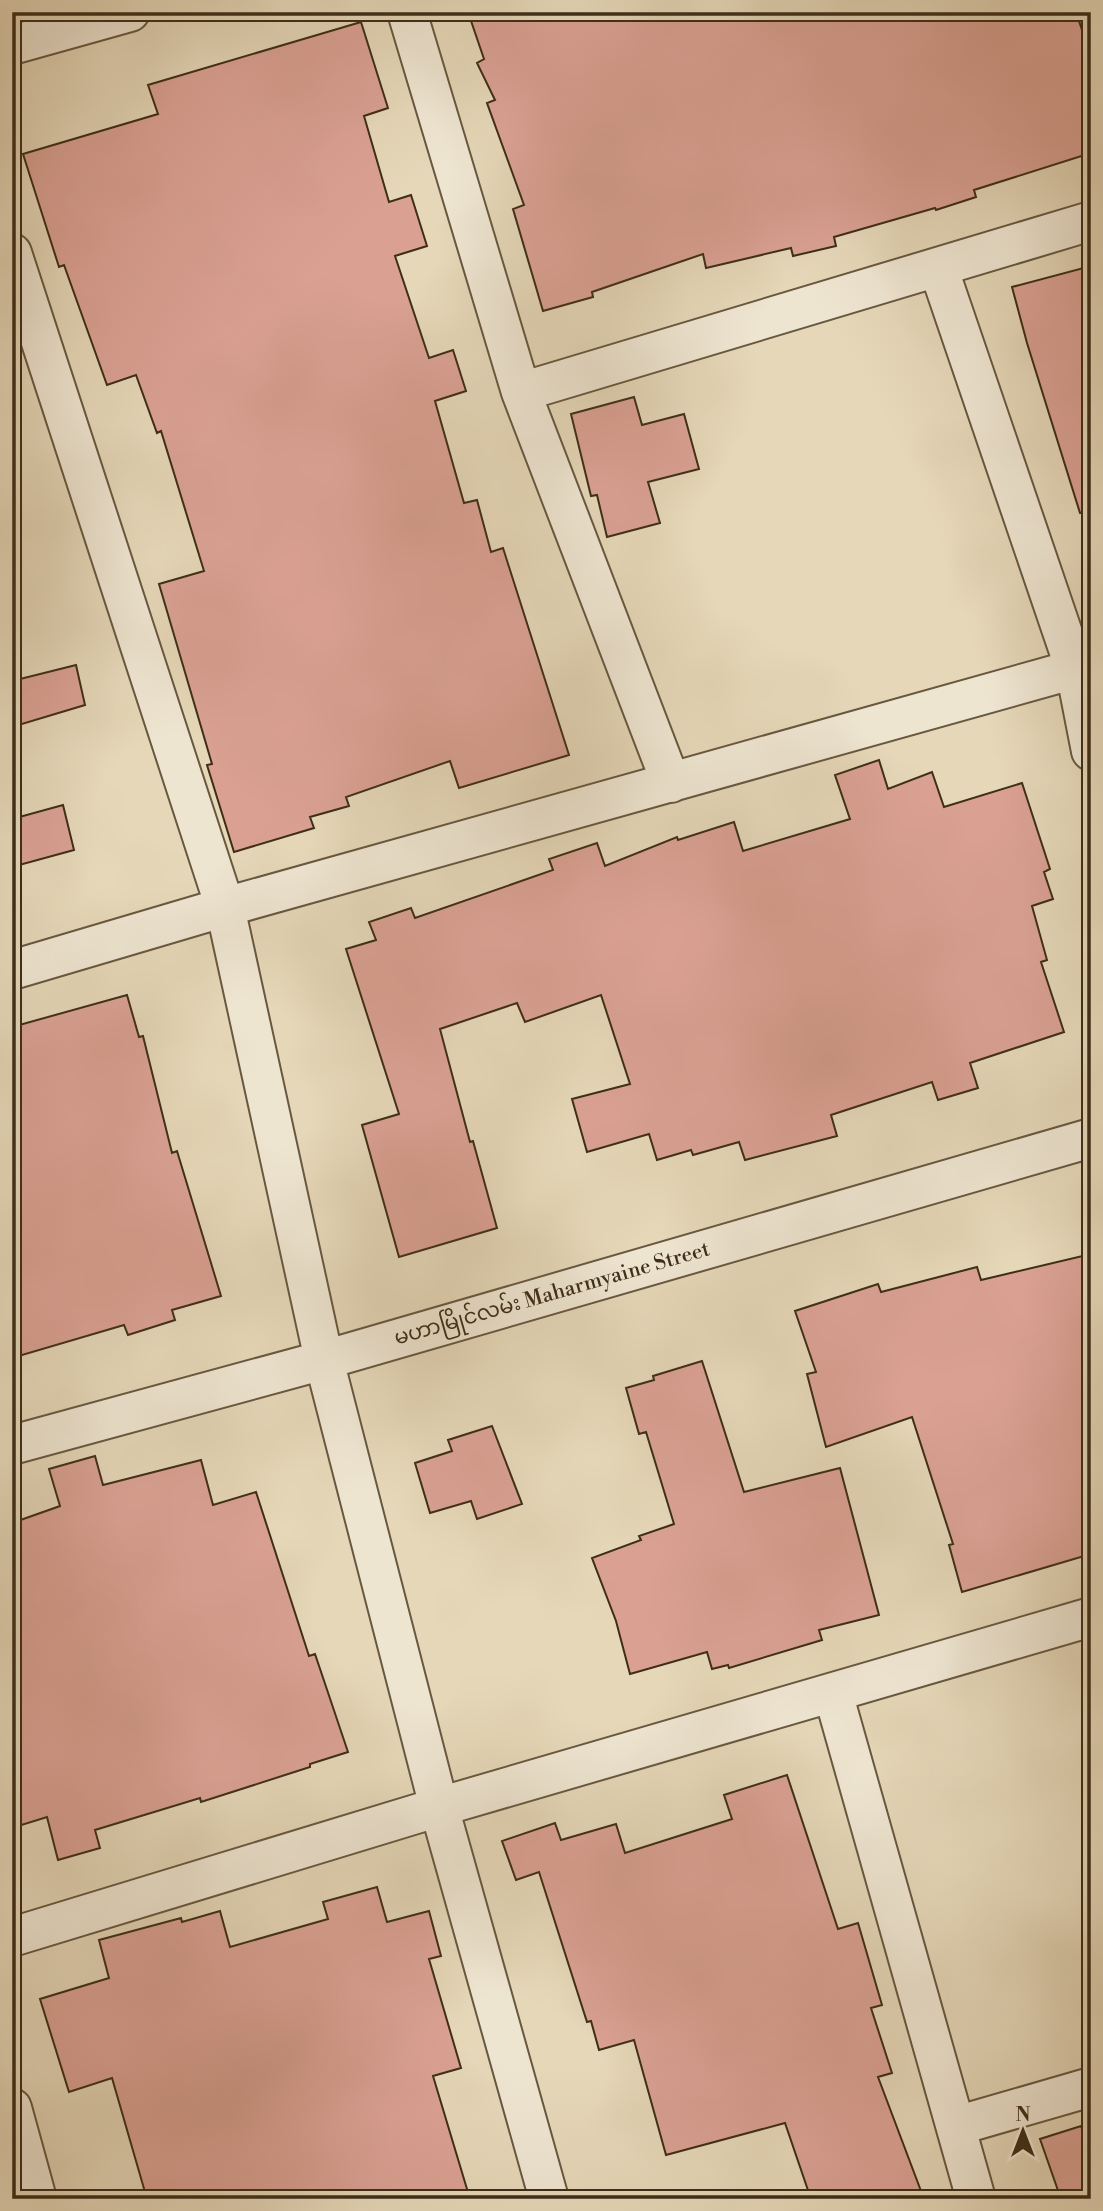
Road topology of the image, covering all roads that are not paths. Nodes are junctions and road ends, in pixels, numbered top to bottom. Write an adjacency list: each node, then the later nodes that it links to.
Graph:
1 (130, 12): 3 (street)
2 (407, 12): 7 (street)
3 (12, 45)
4 (1091, 221): 6 (street)
5 (12, 253): 11 (street)
6 (938, 267): 7 (street); 8 (street)
7 (521, 392): 10 (street)
8 (1075, 669): 9 (street); 10 (street)
9 (1091, 751)
10 (671, 783): 11 (street)
11 (225, 907): 12 (street); 14 (street)
12 (12, 970)
13 (1091, 1138): 14 (street, မဟာမြိုင်လမ်း Maharmyaine Street)
14 (324, 1360): 15 (street, မဟာမြိုင်လမ်း Maharmyaine Street); 18 (street)
15 (12, 1445)
16 (1091, 1617): 17 (street)
17 (833, 1693): 18 (street); 22 (street)
18 (439, 1807): 19 (street); 24 (street)
19 (12, 1937)
20 (1091, 2087): 22 (street)
21 (12, 2108): 23 (street)
22 (956, 2126): 25 (street)
23 (37, 2199)
24 (549, 2199)
25 (976, 2199)

